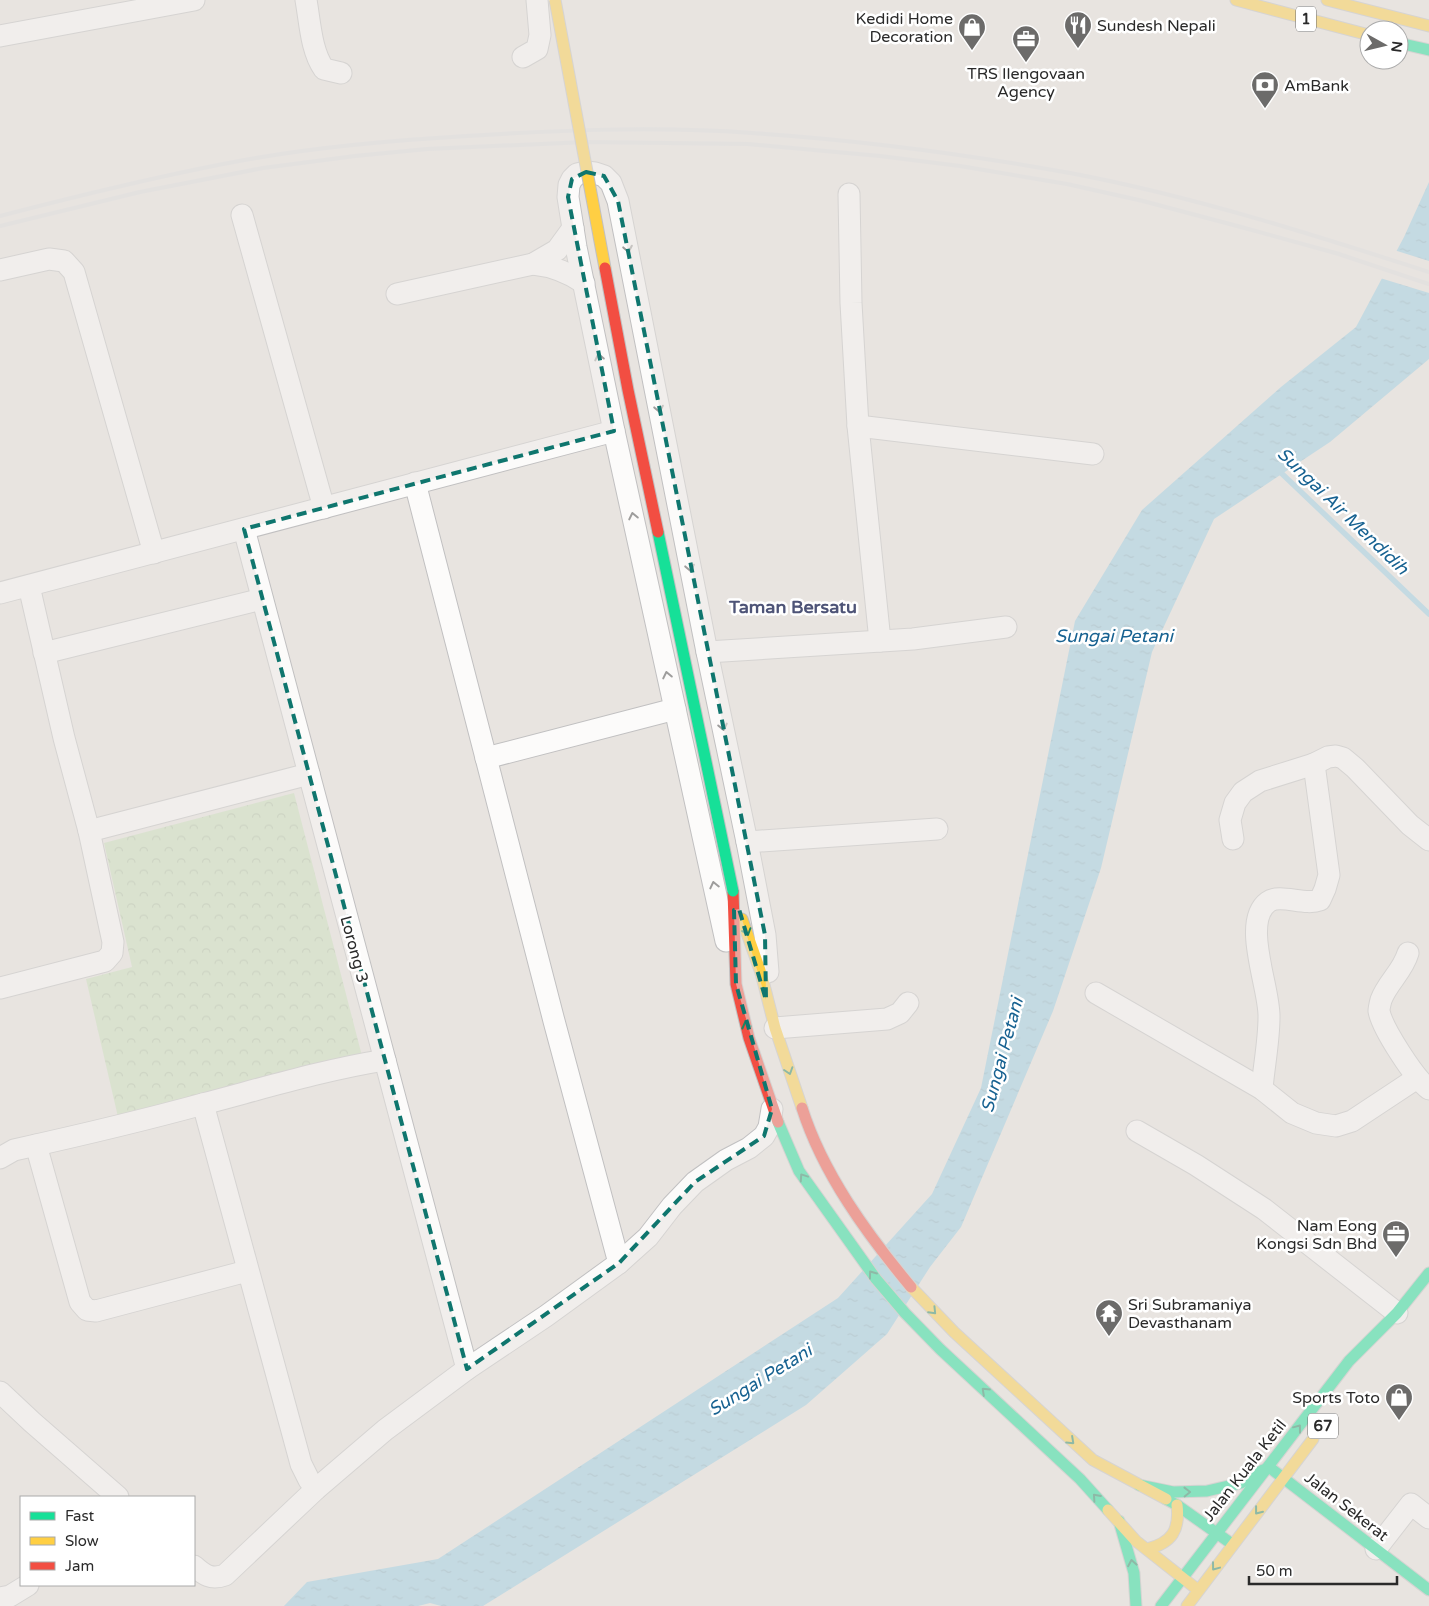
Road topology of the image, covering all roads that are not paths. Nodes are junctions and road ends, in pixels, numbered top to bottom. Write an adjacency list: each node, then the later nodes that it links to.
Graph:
1 (194, 0): 9 (street)
2 (306, 0): 13 (street)
3 (537, 0): 12 (street)
4 (555, 0): 44 (street, bridge)
5 (1236, 0): 8 (street, 1)
6 (1327, 0): 7 (street, 1)
7 (1429, 26)
8 (1359, 32)
9 (0, 36)
10 (1409, 45): 11 (street)
11 (1429, 50)
12 (523, 57)
13 (341, 73)
14 (849, 194): 21 (street)
15 (242, 215): 25 (street)
16 (573, 228): 17 (street); 19 (street); 33 (street, one-way to 33)
17 (533, 264): 19 (street); 20 (street)
18 (0, 270): 27 (street)
19 (584, 284): 22 (street, one-way to 19)
20 (397, 294)
21 (858, 426): 23 (street); 32 (street)
22 (614, 431): 24 (street); 35 (street, one-way to 22)
23 (1093, 454)
24 (415, 484): 25 (street); 36 (street)
25 (324, 508): 26 (street)
26 (244, 529): 27 (street); 30 (street, Lorong 3)
27 (154, 553): 28 (street)
28 (29, 586): 29 (street); 34 (street)
29 (0, 593)
30 (262, 599): 34 (street); 38 (street, Lorong 3)
31 (1006, 627): 32 (street)
32 (880, 641): 33 (street)
33 (707, 652): 43 (street, one-way to 43)
34 (44, 654): 40 (street)
35 (675, 709): 36 (street); 46 (street, one-way to 35)
36 (486, 758): 60 (street)
37 (1314, 764): 41 (street); 42 (street); 54 (street)
38 (309, 774): 40 (street); 52 (street, Lorong 3)
39 (937, 829): 43 (street)
40 (89, 831): 47 (street)
41 (1233, 839)
42 (1429, 840)
43 (747, 842): 49 (street)
44 (733, 891): 46 (street); 49 (street, one-way to 49)
45 (1408, 953): 53 (street)
46 (736, 984): 56 (street, one-way to 46)
47 (0, 988)
48 (1096, 992): 54 (street)
49 (766, 1000): 51 (street)
50 (908, 1003): 51 (street)
51 (775, 1028): 70 (street, one-way to 70)
52 (385, 1060): 55 (street); 65 (street, Lorong 3)
53 (1423, 1084): 54 (street)
54 (1262, 1089)
55 (203, 1104): 58 (street); 61 (street)
56 (772, 1109): 60 (street); 75 (street, one-way to 56)
57 (1136, 1131): 63 (street)
58 (36, 1145): 59 (street); 61 (street)
59 (0, 1158)
60 (619, 1263): 65 (street)
61 (247, 1271): 71 (street)
62 (1429, 1273): 63 (street, Jalan Kuala Ketil / 67)
63 (1397, 1313): 64 (street, Jalan Kuala Ketil / 67); 68 (street, Jalan Kuala Ketil / 67, one-way to 63)
64 (1374, 1351)
65 (466, 1368): 71 (street)
66 (0, 1392): 72 (street)
67 (1320, 1430): 69 (street, 67)
68 (1269, 1467): 69 (street, Jalan Sekerat); 70 (street, one-way to 68); 76 (street, Jalan Kuala Ketil / 67)
69 (1284, 1478): 77 (street, 67, one-way to 77); 79 (street, Jalan Sekerat)
70 (1139, 1485): 73 (street)
71 (316, 1489): 80 (street)
72 (117, 1496)
73 (1177, 1505): 76 (street); 78 (street)
74 (1429, 1518): 79 (street)
75 (1118, 1522): 78 (street); 86 (street, one-way to 75)
76 (1217, 1532): 77 (street); 81 (street, Jalan Kuala Ketil / 67)
77 (1232, 1544): 83 (street, 67, one-way to 83)
78 (1147, 1549): 81 (street)
79 (1376, 1549): 84 (street, Jalan Sekerat)
80 (195, 1567)
81 (1183, 1577): 83 (street); 87 (street, Jalan Kuala Ketil / 67)
82 (26, 1586): 85 (street)
83 (1198, 1590): 88 (street, 67)
84 (1429, 1590)
85 (0, 1598)
86 (1136, 1606)
87 (1161, 1606)
88 (1187, 1606)

